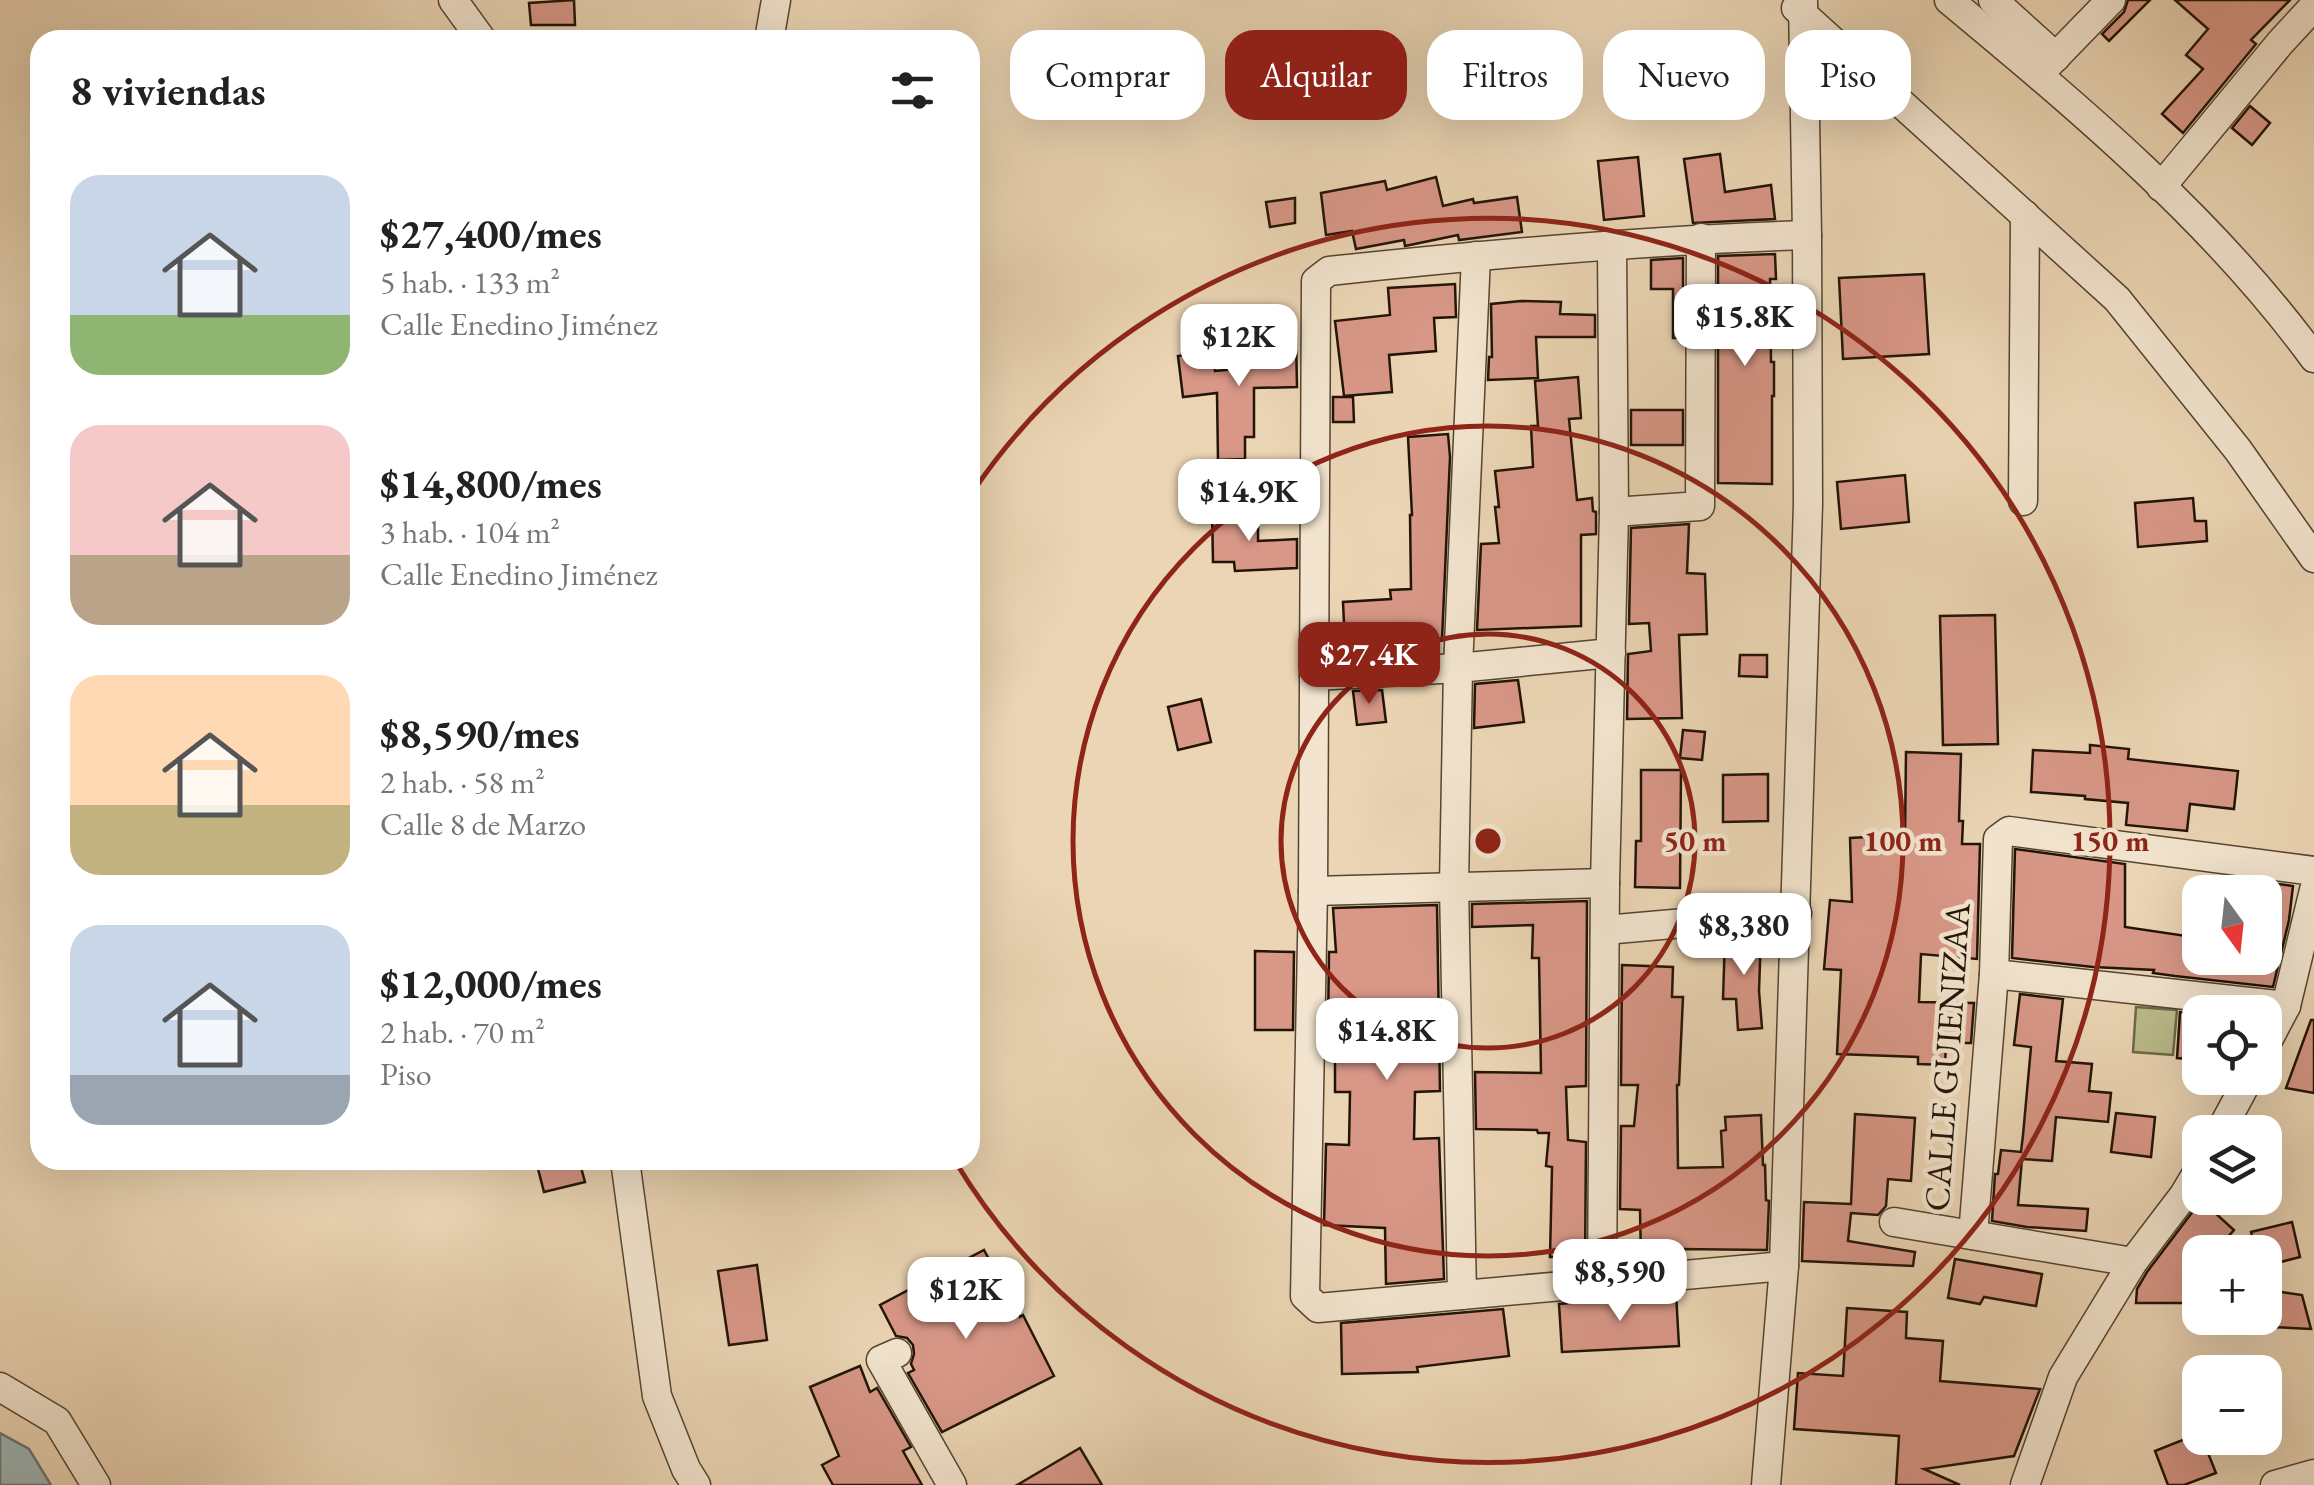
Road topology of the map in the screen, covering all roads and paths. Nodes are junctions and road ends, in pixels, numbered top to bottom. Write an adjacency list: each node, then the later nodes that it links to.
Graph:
1 (453, 0): 8 (street)
2 (776, 0): 9 (street)
3 (1949, 0): 10 (street)
4 (1992, 0): 10 (street)
5 (2111, 0): 10 (street)
6 (1798, 5): 12 (street); 13 (street)
7 (2314, 6): 11 (street)
8 (475, 30)
9 (772, 30)
10 (2048, 66): 11 (street)
11 (2161, 187): 17 (street)
12 (2024, 215): 18 (street); 20 (street)
13 (1807, 235): 14 (street); 29 (street)
14 (1701, 238): 15 (street); 19 (street)
15 (1612, 247): 16 (street); 19 (street)
16 (1476, 256): 22 (street); 23 (street)
17 (2314, 358)
18 (2023, 501)
19 (1614, 512): 21 (street)
20 (2314, 558)
21 (1611, 652): 22 (street); 25 (street)
22 (1458, 668): 23 (street); 26 (street)
23 (1314, 676): 27 (street)
24 (2314, 871): 31 (street, CALLE GUIENIZAA)
25 (1605, 883): 26 (street); 30 (street)
26 (1454, 886): 27 (street); 41 (street)
27 (1313, 890): 41 (street)
28 (2314, 890): 32 (street)
29 (1797, 913): 30 (street); 39 (street)
30 (1605, 930): 40 (street)
31 (1994, 974): 32 (street); 37 (street, CALLE GUIENIZAA)
32 (2286, 1006): 33 (street)
33 (2282, 1014)
34 (625, 1170): 46 (street)
35 (2182, 1198): 38 (street)
36 (1894, 1222): 37 (street)
37 (1973, 1235): 38 (street)
38 (2134, 1262): 49 (street)
39 (1784, 1266): 40 (street); 48 (street)
40 (1602, 1282): 41 (street)
41 (1462, 1295)
42 (897, 1353): 47 (street)
43 (0, 1387): 45 (street)
44 (2314, 1474): 50 (street)
45 (96, 1485)
46 (696, 1485)
47 (952, 1485)
48 (1766, 1485)
49 (2025, 1485)
50 (2275, 1485)

